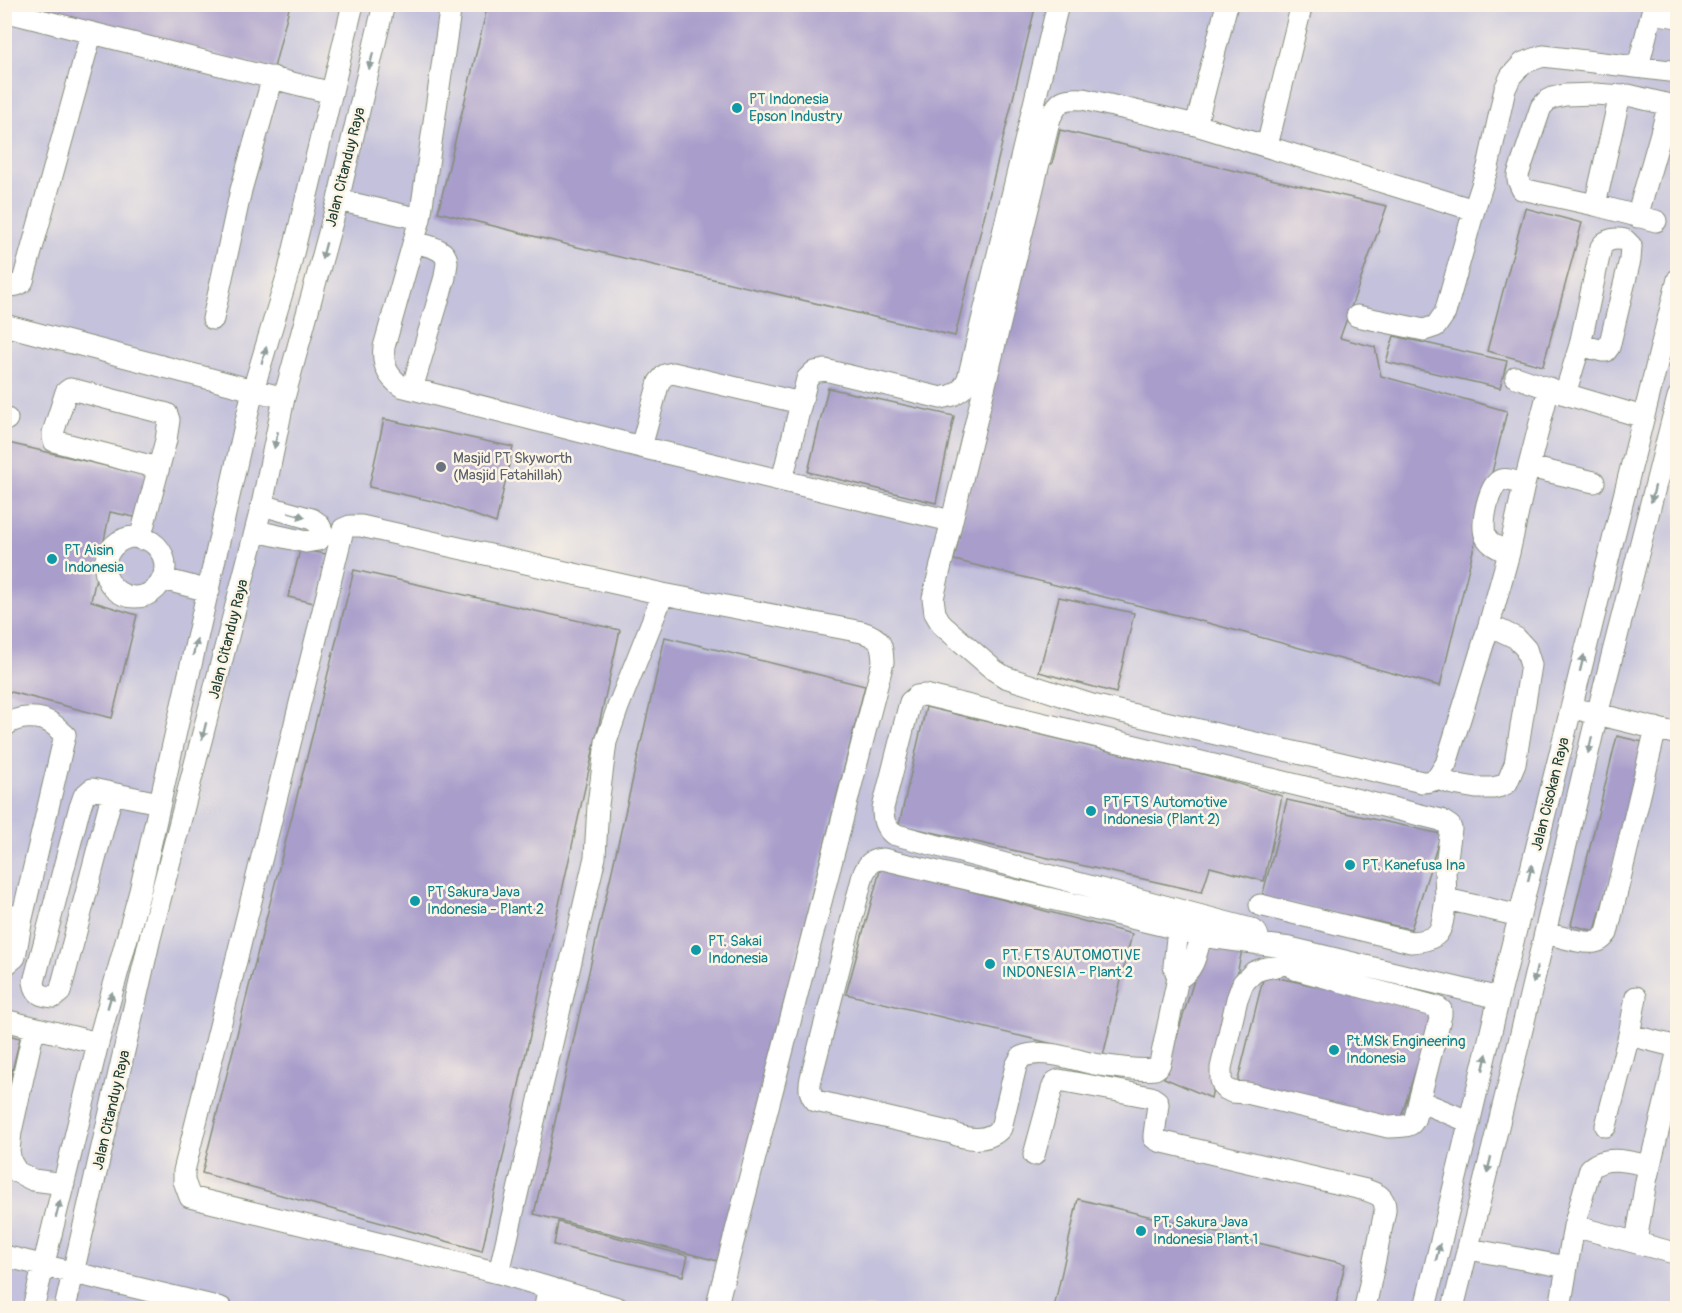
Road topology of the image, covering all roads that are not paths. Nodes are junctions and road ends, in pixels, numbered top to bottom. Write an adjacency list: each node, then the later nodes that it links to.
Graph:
1 (353, 4): 14 (street, Jalan Citanduy Raya)
2 (384, 4): 19 (street, Jalan Citanduy Raya, one-way to 19)
3 (451, 4): 22 (street)
4 (1058, 4): 36 (street)
5 (1227, 4): 17 (street)
6 (1302, 4): 18 (street)
7 (1653, 9): 9 (street); 11 (street)
8 (4, 11): 10 (street)
9 (1677, 17)
10 (91, 34): 13 (street); 25 (street)
11 (1638, 67): 12 (street); 21 (street)
12 (1677, 72)
13 (273, 77): 14 (street); 27 (street)
14 (332, 93): 32 (street, Jalan Citanduy Raya, one-way to 14)
15 (1623, 96): 16 (street); 20 (street); 20 (street)
16 (1673, 106): 20 (street)
17 (1196, 124): 18 (street); 44 (street)
18 (1267, 146): 21 (street)
19 (338, 200): 22 (street); 35 (street, Jalan Citanduy Raya, one-way to 35)
20 (1595, 205)
21 (1474, 210): 26 (street)
22 (420, 219): 23 (street)
23 (414, 242): 31 (street); 31 (street)
24 (1677, 279): 37 (street, Jalan Cisokan Raya)
25 (4, 284)
26 (1357, 316)
27 (213, 320)
28 (4, 326): 32 (street)
29 (1580, 345): 29 (street); 33 (street)
30 (1516, 377): 33 (street)
31 (412, 389): 38 (street)
32 (254, 390): 35 (street); 50 (street, Jalan Citanduy Raya)
33 (1557, 391): 37 (street); 40 (street)
34 (1677, 397): 54 (street, Jalan Cisokan Raya, one-way to 54)
35 (284, 398): 43 (street, Jalan Citanduy Raya, one-way to 43)
36 (801, 403): 38 (street); 41 (street)
37 (1643, 417): 53 (street, Jalan Cisokan Raya, one-way to 37)
38 (641, 447): 41 (street)
39 (158, 468): 39 (street); 47 (street)
40 (1527, 476): 42 (street); 48 (street); 48 (street)
41 (782, 480): 44 (street)
42 (1594, 482)
43 (262, 505): 45 (street, Jalan Citanduy Raya); 46 (street, one-way to 46)
44 (951, 521): 58 (street)
45 (256, 531): 46 (street); 69 (street, Jalan Citanduy Raya, one-way to 69)
46 (332, 536): 51 (street); 94 (street)
47 (140, 539): 49 (street); 49 (street)
48 (1509, 553): 52 (street)
49 (163, 579): 50 (street)
50 (209, 591): 60 (street, Jalan Citanduy Raya, one-way to 50)
51 (663, 594): 94 (street); 101 (street)
52 (1489, 625): 58 (street); 58 (street)
53 (1571, 708): 54 (street); 64 (street, Jalan Cisokan Raya, one-way to 53)
54 (1597, 715): 56 (street); 67 (street, Jalan Cisokan Raya, one-way to 67)
55 (4, 728): 63 (street)
56 (1656, 728): 57 (street); 67 (street)
57 (1677, 734)
58 (1437, 778)
59 (112, 795): 59 (street); 60 (street)
60 (159, 803): 66 (street, Jalan Citanduy Raya)
61 (1446, 899): 62 (street); 64 (street); 70 (street)
62 (1260, 905)
63 (13, 916): 72 (street)
64 (1520, 916): 74 (street, Jalan Cisokan Raya)
65 (1178, 929): 68 (street); 73 (street); 73 (street)
66 (130, 931): 69 (street); 79 (street, Jalan Citanduy Raya, one-way to 66)
67 (1545, 933): 89 (street, Jalan Cisokan Raya, one-way to 89)
68 (1201, 936): 70 (street); 73 (street)
69 (150, 938): 95 (street, Jalan Citanduy Raya)
70 (1258, 944): 71 (street)
71 (1290, 956): 74 (street); 81 (street); 81 (street)
72 (4, 966)
73 (1178, 978)
74 (1499, 998): 82 (street, Jalan Cisokan Raya, one-way to 74)
75 (1636, 998): 78 (street)
76 (4, 1020): 77 (street)
77 (34, 1028): 79 (street); 86 (street)
78 (1629, 1035): 80 (street); 83 (street)
79 (98, 1043): 86 (street, Jalan Citanduy Raya)
80 (1677, 1049): 85 (street)
81 (1419, 1101): 82 (street)
82 (1470, 1122): 103 (street, Jalan Cisokan Raya, one-way to 82)
83 (1606, 1126)
84 (1034, 1155): 102 (street)
85 (1650, 1166): 87 (street); 88 (street)
86 (64, 1184): 92 (street, Jalan Citanduy Raya, one-way to 86)
87 (1574, 1226): 88 (street); 93 (street)
88 (1636, 1242): 90 (street)
89 (1469, 1249): 93 (street); 104 (street, Jalan Cisokan Raya)
90 (1677, 1254)
91 (4, 1256): 92 (street)
92 (44, 1266): 95 (street); 97 (street, Jalan Citanduy Raya)
93 (1566, 1267): 105 (street)
94 (499, 1273): 96 (street)
95 (74, 1274): 98 (street, Jalan Citanduy Raya); 99 (street)
96 (547, 1298): 100 (street)
97 (33, 1308)
98 (65, 1308)
99 (221, 1308)
100 (618, 1308)
101 (716, 1308)
102 (1365, 1308)
103 (1425, 1308)
104 (1453, 1308)
105 (1560, 1308)

